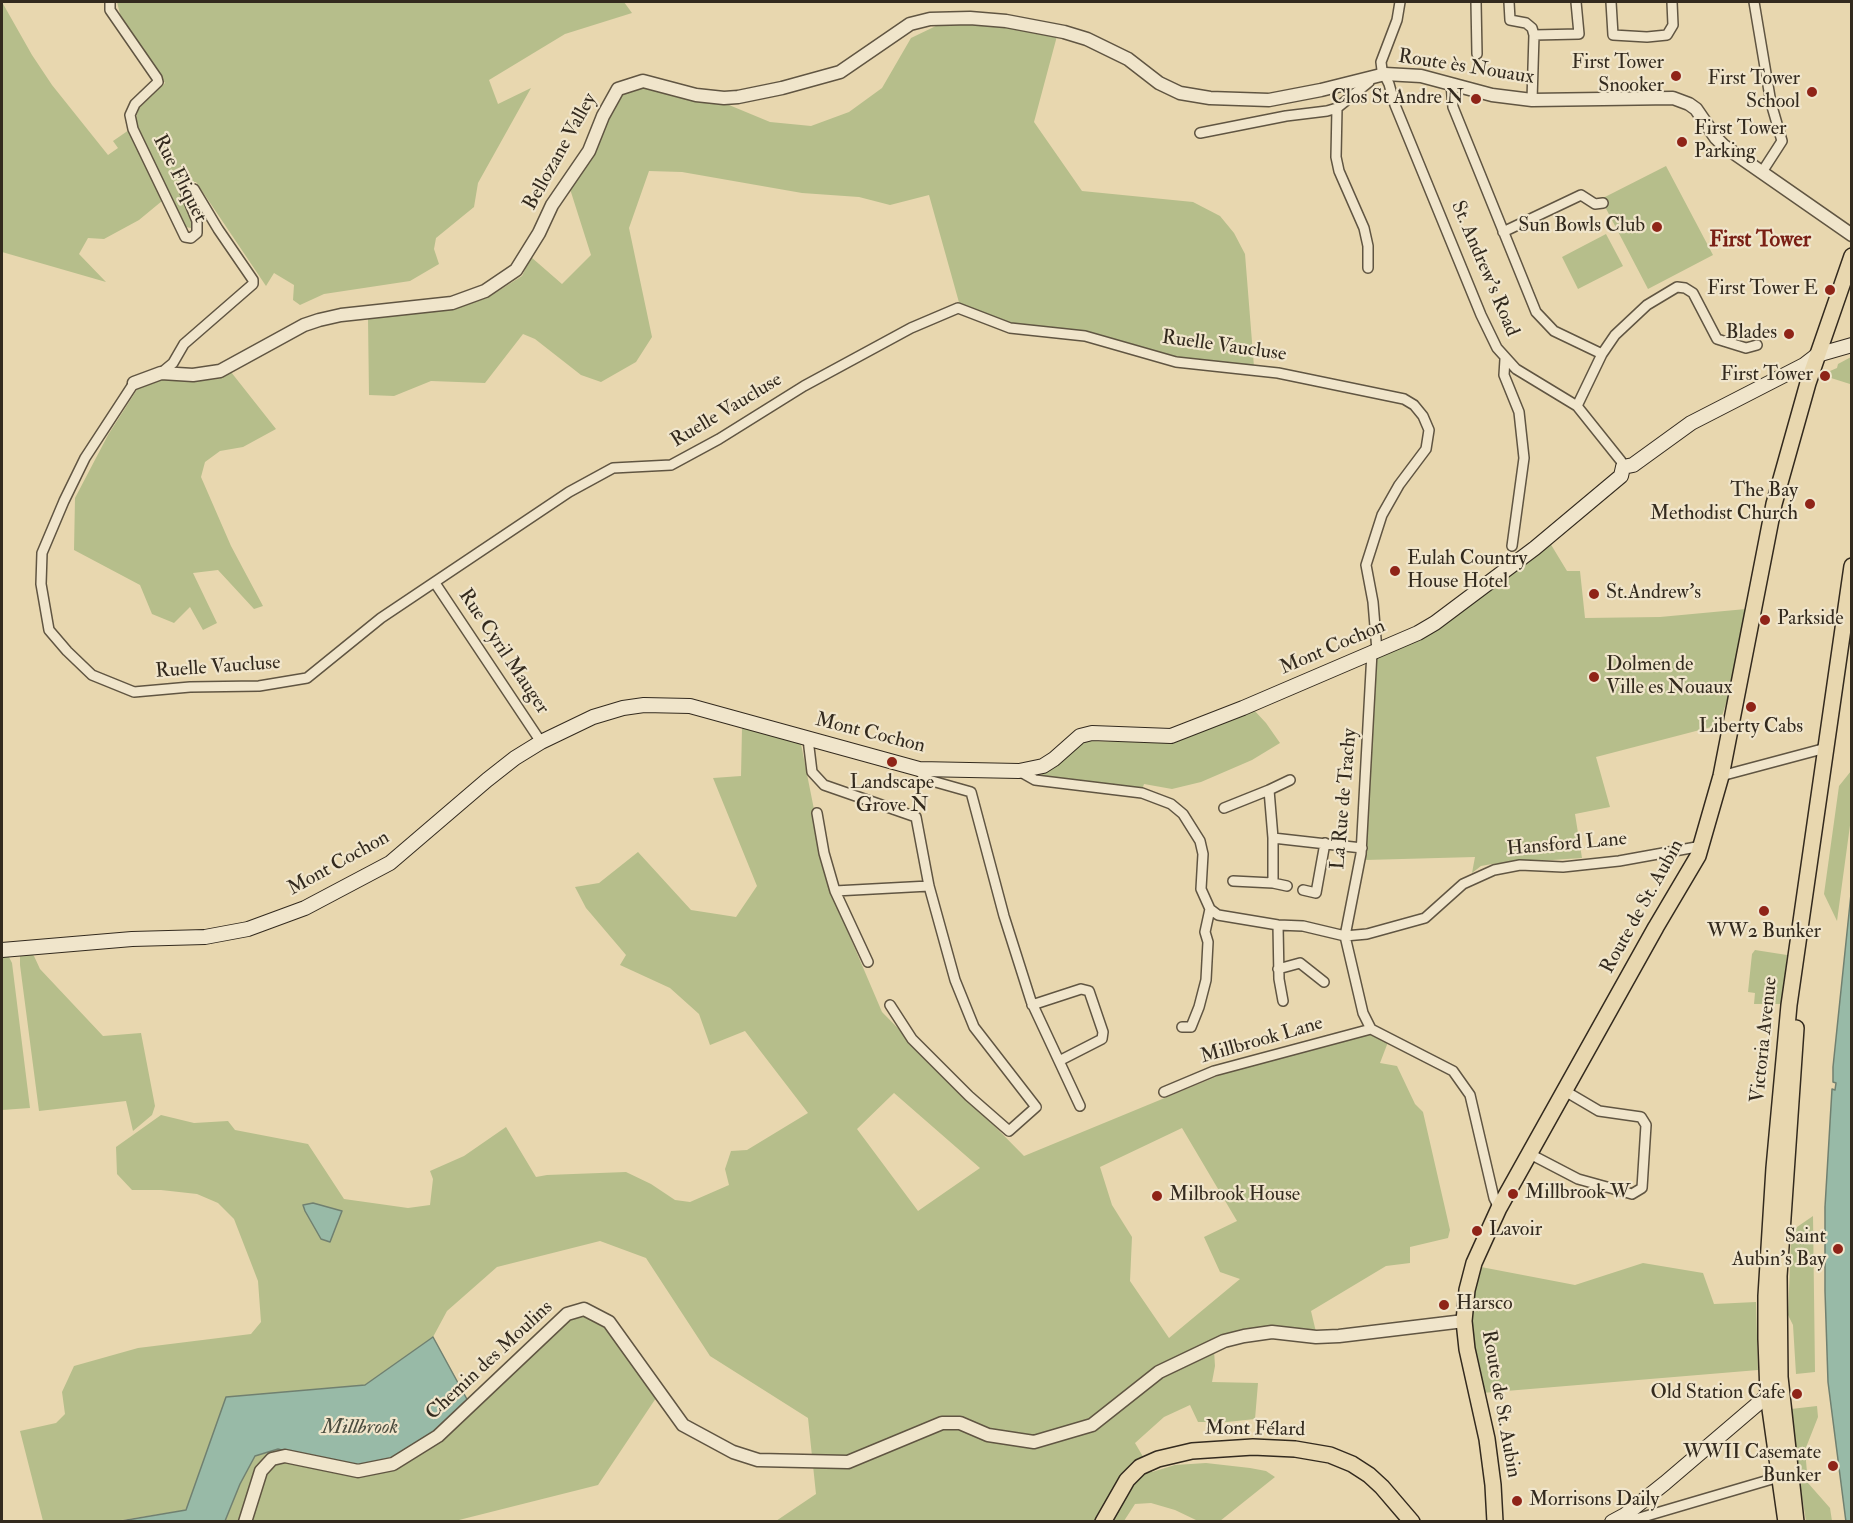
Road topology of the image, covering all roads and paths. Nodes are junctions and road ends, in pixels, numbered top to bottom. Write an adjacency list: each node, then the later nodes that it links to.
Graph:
1 (110, 2): 28 (street, Rue Fliquet)
2 (1400, 2): 11 (street)
3 (1476, 2): 10 (street)
4 (1509, 2): 9 (street)
5 (1576, 2): 9 (street)
6 (1611, 2): 7 (street)
7 (1672, 2)
8 (1754, 2): 17 (street)
9 (1534, 34): 14 (street)
10 (1478, 54)
11 (1385, 74): 12 (street, Bellozane Valley); 13 (street, Route ès Nouaux); 27 (street, St. Andrew's Road)
12 (1370, 77): 15 (street); 28 (street, Bellozane Valley)
13 (1451, 84): 14 (street, Route ès Nouaux); 19 (street)
14 (1532, 100): 17 (street, Route ès Nouaux)
15 (1337, 108): 16 (street); 22 (street)
16 (1200, 133)
17 (1762, 172): 20 (street, Route ès Nouaux)
18 (1603, 203): 19 (street)
19 (1503, 231): 25 (street)
20 (1851, 235)
21 (1851, 256): 26 (main road, Route de St. Aubin)
22 (1368, 268)
23 (1757, 345): 25 (street)
24 (1851, 345): 26 (main road, Mont Cochon)
25 (1602, 354): 30 (street)
26 (1817, 355): 31 (main road, Mont Cochon); 42 (main road, Route de St. Aubin)
27 (1505, 359): 30 (street, St. Andrew's Road); 32 (street)
28 (161, 373): 29 (street, Bellozane Valley)
29 (134, 383): 34 (street, Ruelle Vaucluse)
30 (1577, 406): 31 (street, St. Andrew's Road)
31 (1623, 467): 36 (main road, Mont Cochon)
32 (1512, 546)
33 (1851, 566): 39 (main road, Victoria Avenue)
34 (435, 583): 36 (street, Ruelle Vaucluse); 38 (street, Rue Cyril Mauger)
35 (1851, 623): 76 (main road, Victoria Avenue)
36 (1375, 651): 41 (main road, Mont Cochon); 50 (street, La Rue de Trachy)
37 (808, 739): 38 (main road, Mont Cochon); 40 (main road, Mont Cochon); 53 (street)
38 (542, 741): 60 (main road, Mont Cochon)
39 (1826, 748): 42 (street); 76 (main road, Victoria Avenue)
40 (919, 769): 41 (main road, Mont Cochon); 66 (street)
41 (1020, 771): 57 (street)
42 (1720, 776): 49 (main road, Route de St. Aubin)
43 (1290, 780): 44 (street)
44 (1269, 790): 45 (street); 47 (street)
45 (1224, 808)
46 (817, 813): 56 (street)
47 (1273, 838): 48 (street); 52 (street)
48 (1325, 843): 50 (street); 55 (street)
49 (1702, 846): 59 (street, Hansford Lane); 70 (main road, Route de St. Aubin)
50 (1362, 848): 59 (street, La Rue de Trachy)
51 (1233, 881): 52 (street)
52 (1273, 883): 54 (street)
53 (929, 886): 56 (street); 65 (street)
54 (1287, 886)
55 (1303, 890)
56 (835, 891): 61 (street)
57 (1210, 909): 58 (street); 67 (street)
58 (1278, 925): 59 (street); 62 (street)
59 (1345, 936): 68 (street, La Rue de Trachy)
60 (2, 950)
61 (868, 962)
62 (1278, 969): 63 (street); 64 (street)
63 (1324, 982)
64 (1283, 1001)
65 (890, 1005)
66 (1032, 1005): 69 (street); 69 (street)
67 (1182, 1027)
68 (1371, 1029): 71 (street, Millbrook Lane); 74 (street)
69 (1059, 1061): 72 (street)
70 (1565, 1091): 73 (main road, Route de St. Aubin); 73 (street)
71 (1164, 1092)
72 (1080, 1106)
73 (1530, 1154): 74 (main road, Route de St. Aubin)
74 (1499, 1208): 75 (main road, Route de St. Aubin)
75 (1464, 1322): 79 (street, Chemin des Moulins); 82 (main road, Route de St. Aubin)
76 (1775, 1392): 77 (main road, Victoria Avenue); 78 (main road); 84 (main road, Victoria Avenue)
77 (1779, 1477): 78 (street); 83 (main road, Victoria Avenue)
78 (1618, 1518)
79 (245, 1521)
80 (1103, 1521): 81 (main road, Mont Félard)
81 (1412, 1521)
82 (1495, 1521)
83 (1786, 1521)
84 (1796, 1521)

